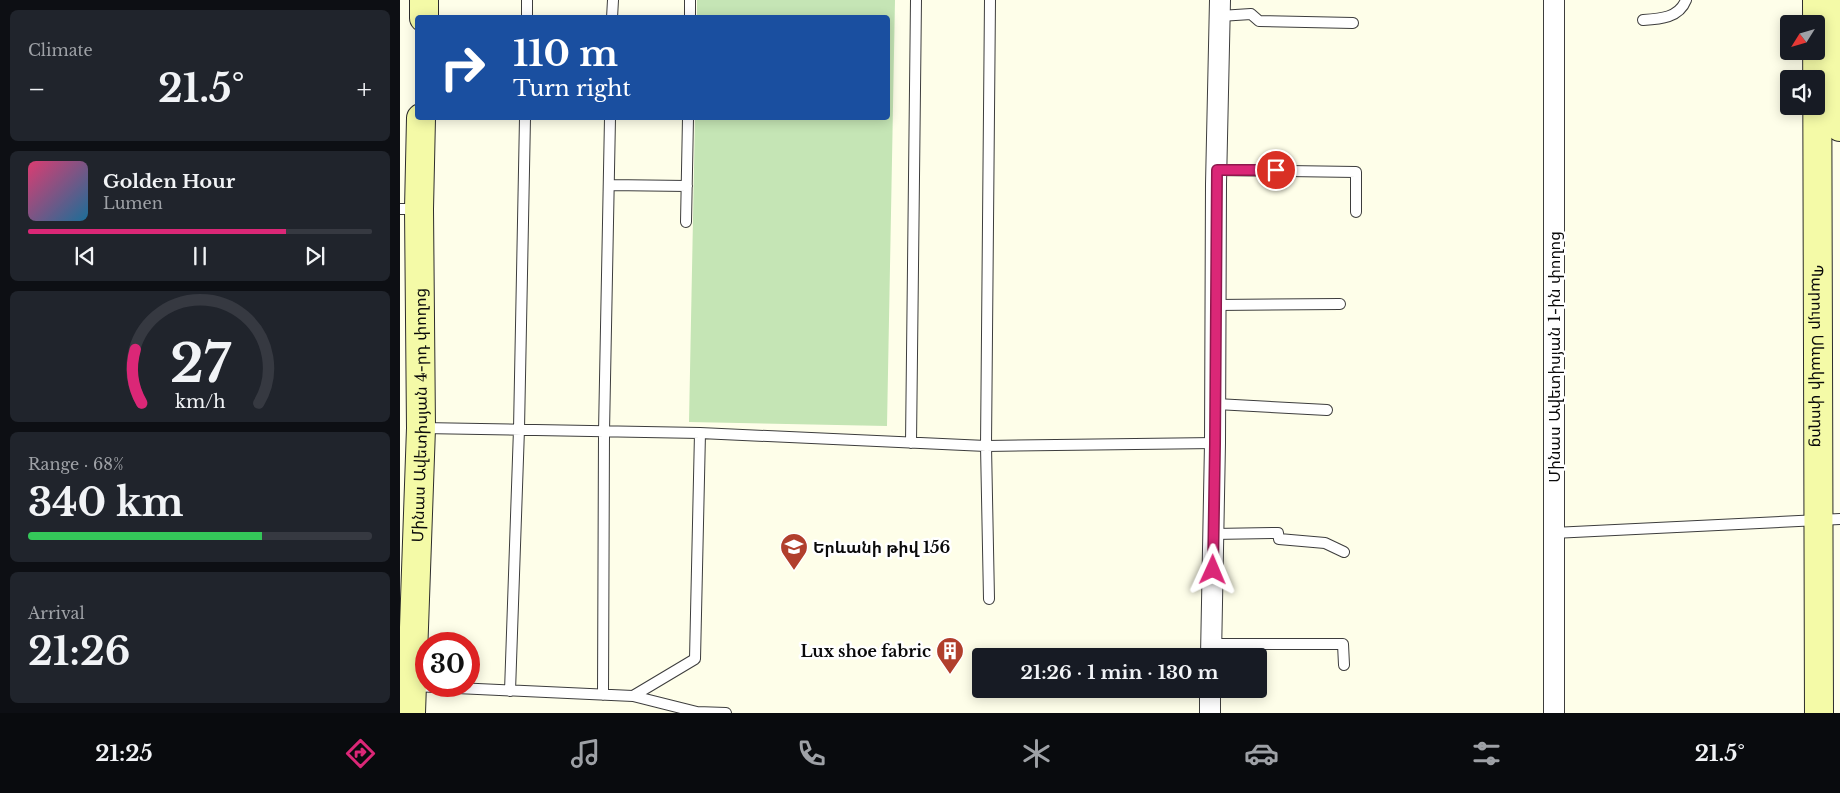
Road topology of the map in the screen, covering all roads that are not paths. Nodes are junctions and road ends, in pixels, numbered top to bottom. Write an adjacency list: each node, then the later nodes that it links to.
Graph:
1 (424, 0): 12 (street)
2 (527, 0): 13 (lane)
3 (612, 0): 14 (lane)
4 (690, 0): 15 (lane)
5 (916, 0): 37 (lane)
6 (990, 0): 39 (lane)
7 (1554, 0): 41 (street, Մինաս Ավետիսյան 1-ին փողոց)
8 (1686, 0): 16 (lane)
9 (1817, 0): 40 (street, Պարույր Սևակի փողոց)
10 (1839, 0): 22 (street)
11 (1220, 8): 17 (lane); 23 (street)
12 (424, 15)
13 (527, 15)
14 (612, 15)
15 (690, 15)
16 (1643, 20)
17 (1353, 23)
18 (421, 120): 26 (street, Մինաս Ավետիսյան 4-րդ փողոց)
19 (525, 120): 34 (lane)
20 (610, 120): 24 (lane)
21 (688, 120): 25 (lane)
22 (1840, 127)
23 (1217, 170): 27 (lane); 30 (street)
24 (609, 185): 25 (lane); 35 (lane)
25 (687, 186): 28 (lane)
26 (409, 209): 33 (street, Մինաս Ավետիսյան 4-րդ փողոց)
27 (1356, 212)
28 (686, 222)
29 (1340, 304): 30 (lane)
30 (1216, 305): 31 (street)
31 (1216, 404): 32 (lane); 38 (street)
32 (1327, 410)
33 (421, 428): 34 (lane); 48 (street, Մինաս Ավետիսյան 4-րդ փողոց)
34 (519, 429): 35 (lane); 49 (lane)
35 (604, 432): 36 (lane); 50 (lane)
36 (700, 434): 37 (lane); 51 (lane)
37 (911, 443): 39 (lane)
38 (1215, 444): 39 (lane); 42 (street)
39 (986, 446): 44 (lane)
40 (1829, 519): 41 (lane); 57 (street, Պարույր Սևակի փողոց)
41 (1554, 533): 56 (street, Մինաս Ավետիսյան 1-ին փողոց)
42 (1214, 534): 43 (lane); 45 (street)
43 (1344, 552)
44 (989, 599)
45 (1211, 648)
46 (1255, 648): 47 (lane)
47 (1344, 665)
48 (412, 686): 49 (lane); 53 (street, Մինաս Ավետիսյան 4-րդ փողոց)
49 (510, 691): 50 (lane)
50 (603, 695): 51 (lane)
51 (633, 696): 54 (lane)
52 (1210, 698): 55 (street)
53 (412, 713)
54 (726, 713)
55 (1210, 713)
56 (1554, 713)
57 (1819, 713)

